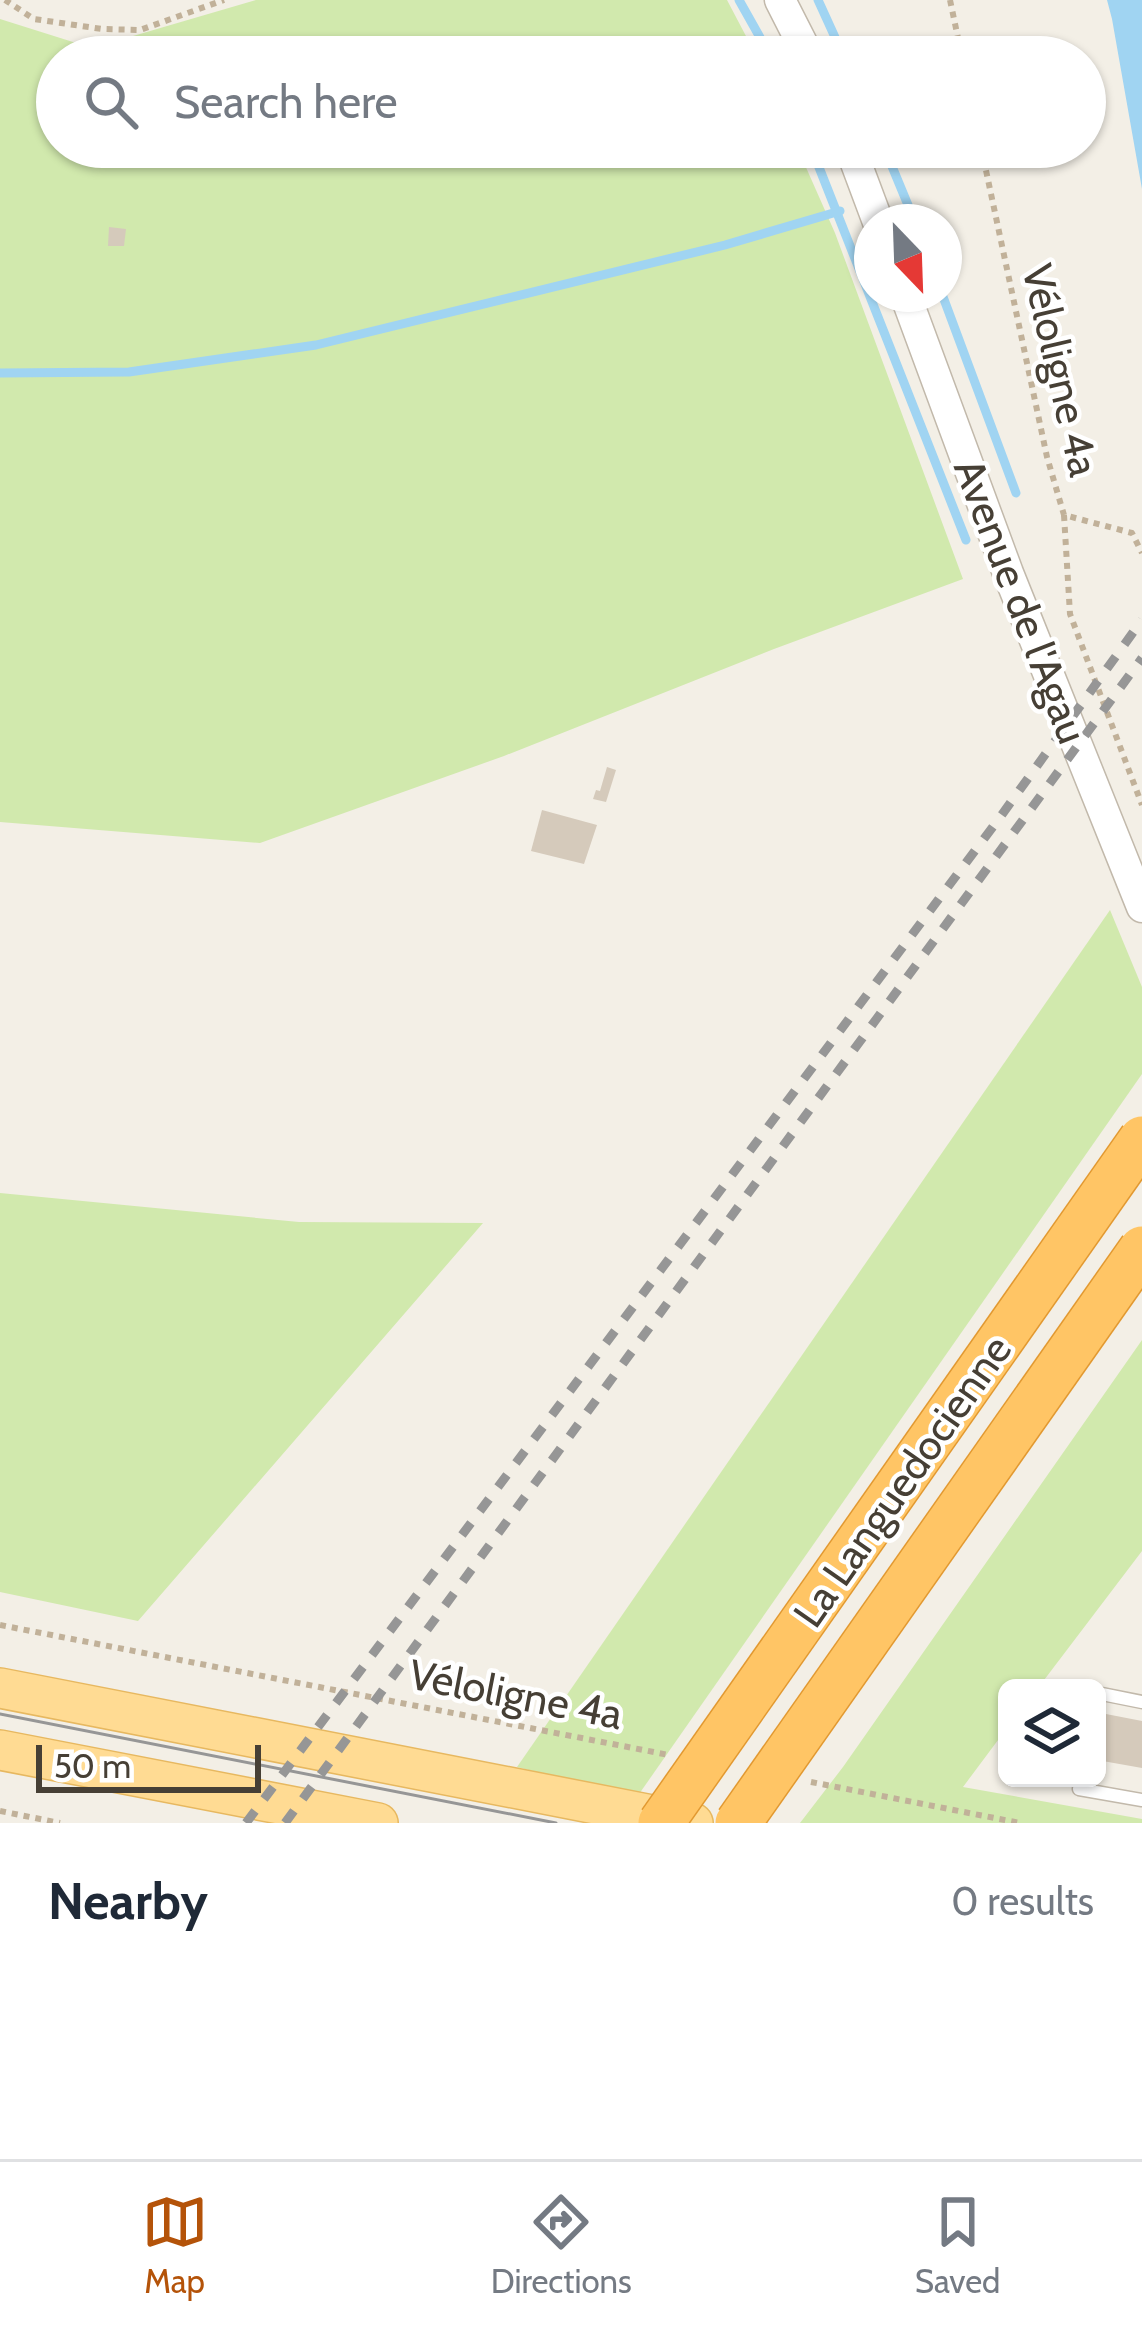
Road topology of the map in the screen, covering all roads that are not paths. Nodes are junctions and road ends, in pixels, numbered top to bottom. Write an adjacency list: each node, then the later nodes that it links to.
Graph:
1 (780, 0): 2 (street)
2 (798, 36)
3 (858, 168): 4 (street)
4 (871, 204)
5 (911, 312): 6 (street, Avenue de l'Agau)
6 (1142, 907)
7 (1142, 1139): 16 (highway, La Languedocienne, bridge)
8 (1142, 1249): 18 (highway, La Languedocienne, bridge)
9 (0, 1688): 17 (main road)
10 (1106, 1695): 11 (lane)
11 (1142, 1702)
12 (0, 1750): 15 (main road)
13 (1079, 1787): 14 (lane)
14 (1142, 1800)
15 (378, 1823)
16 (662, 1823)
17 (693, 1823)
18 (738, 1823)

